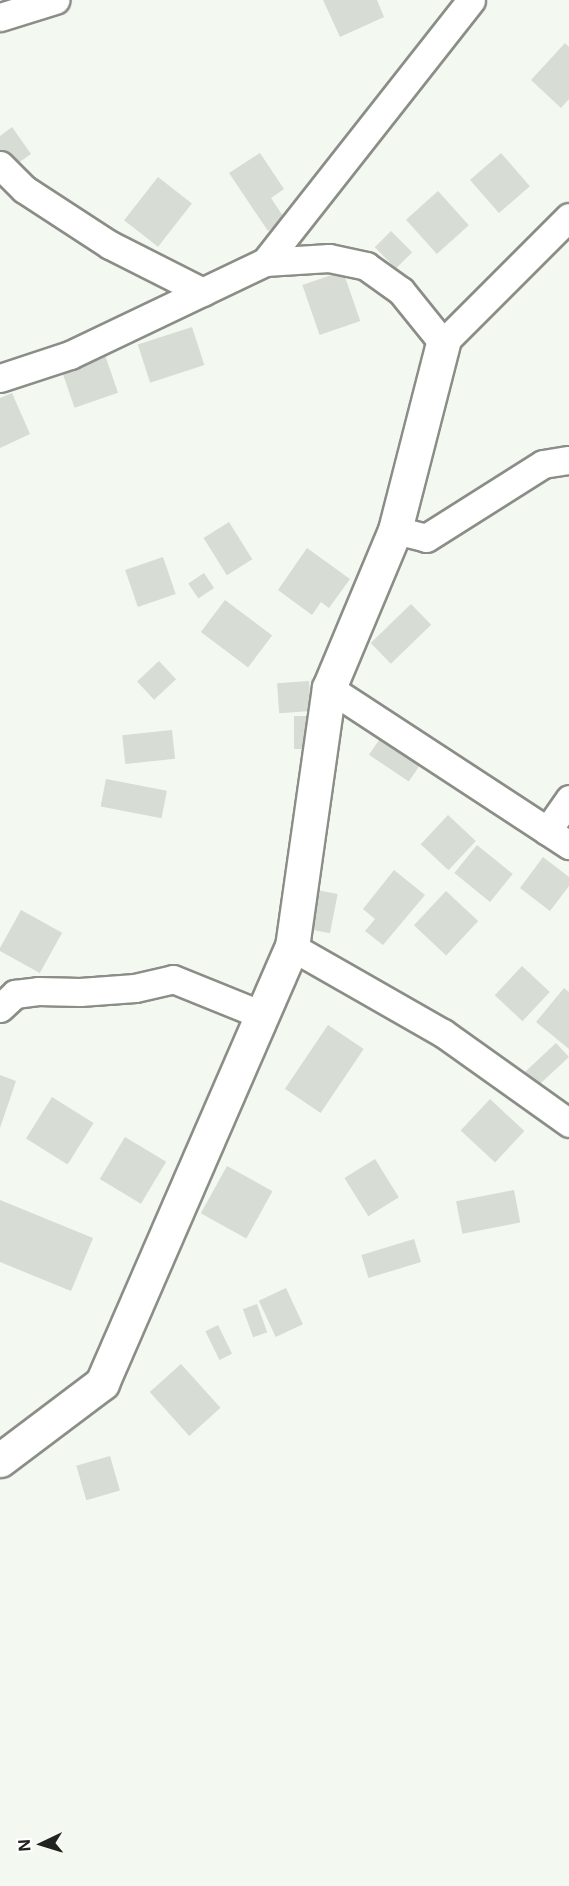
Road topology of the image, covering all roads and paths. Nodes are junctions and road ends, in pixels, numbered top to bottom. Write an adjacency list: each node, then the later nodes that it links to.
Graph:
1 (55, 0): 3 (street)
2 (471, 0): 6 (street)
3 (0, 17)
4 (0, 165): 7 (street)
5 (569, 217): 8 (street)
6 (266, 262): 7 (street); 8 (street)
7 (204, 292): 9 (street)
8 (443, 343): 11 (street)
9 (0, 378)
10 (569, 460): 11 (street)
11 (395, 530): 12 (street)
12 (329, 688): 14 (street); 15 (street)
13 (569, 799): 14 (street)
14 (558, 838)
15 (292, 947): 17 (street); 18 (street)
16 (0, 1008): 17 (street)
17 (262, 1015): 19 (street)
18 (569, 1124)
19 (0, 1460)

